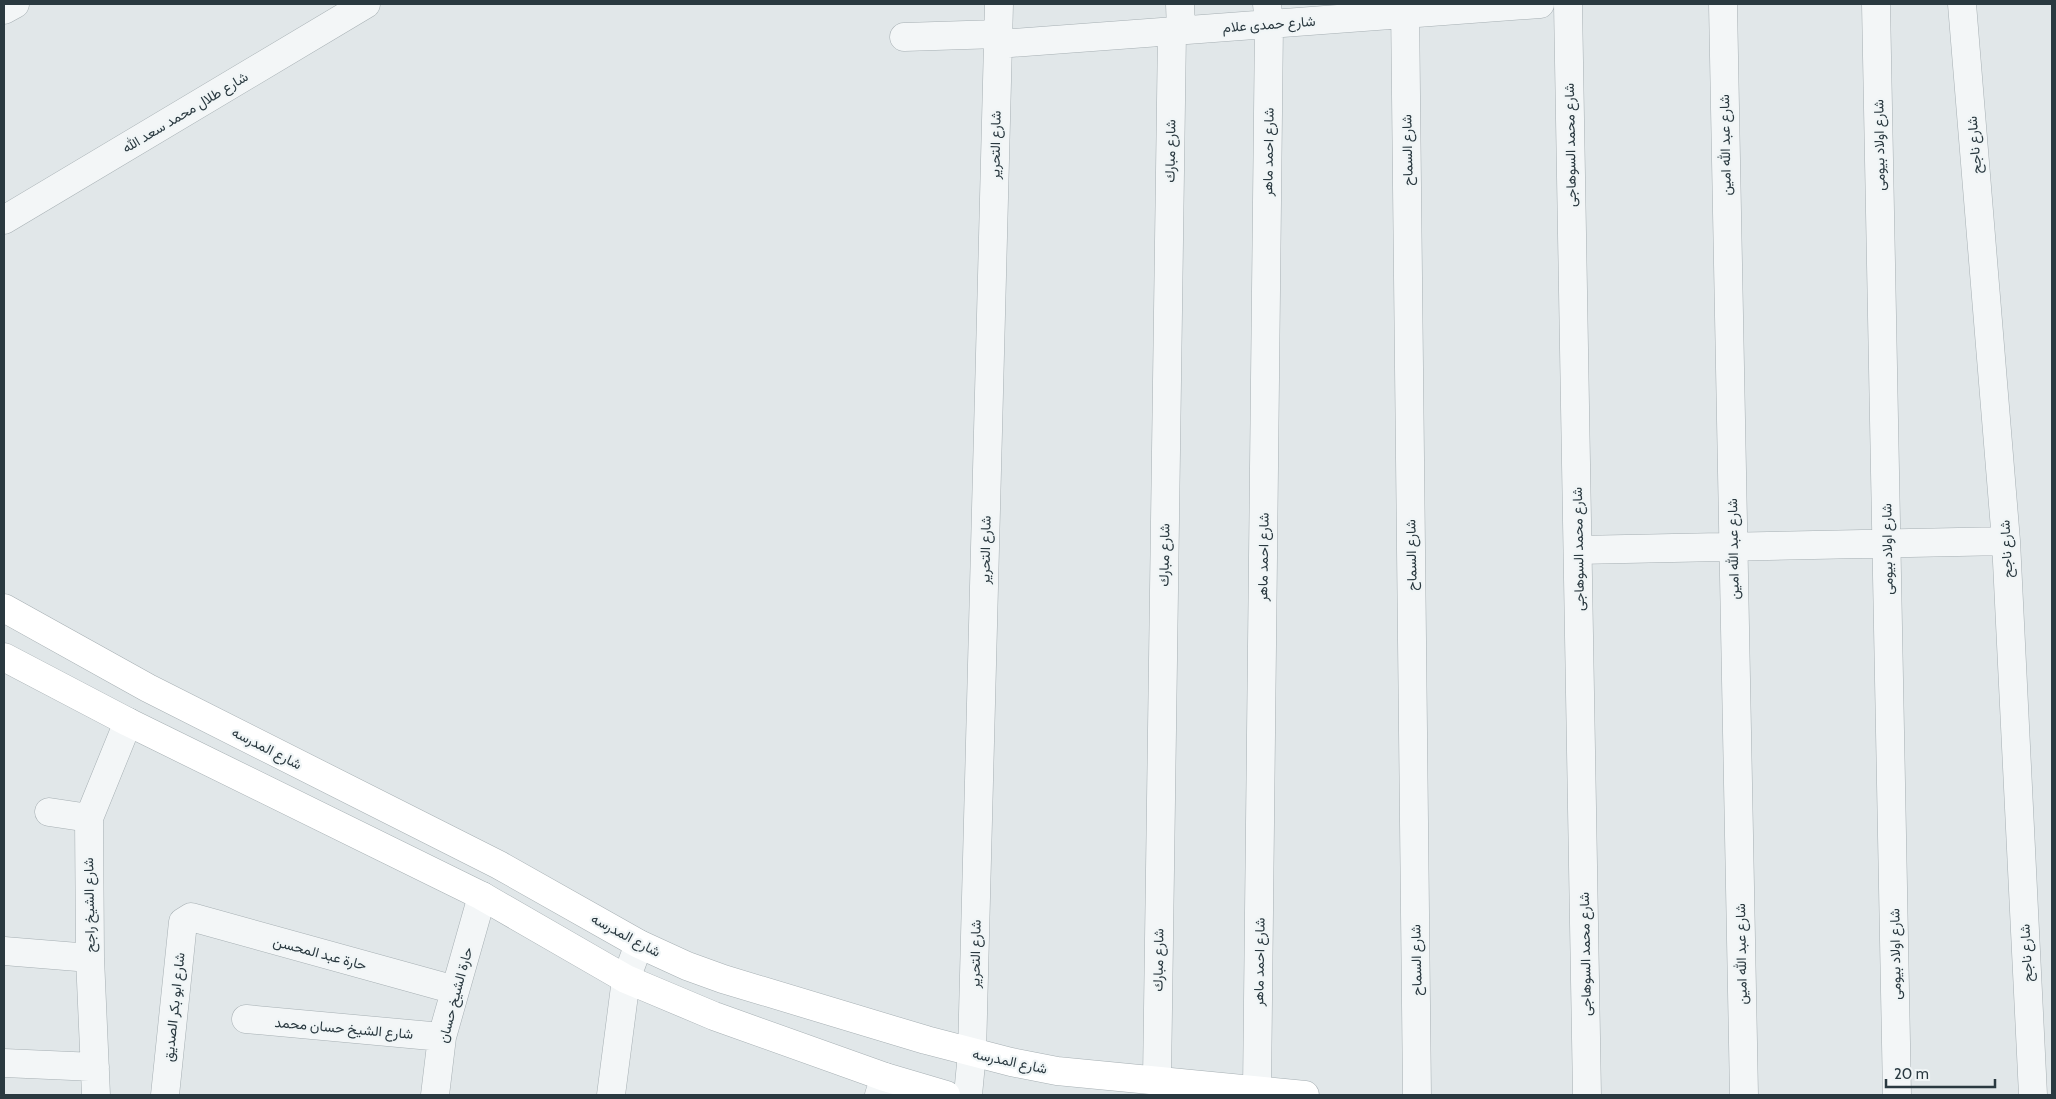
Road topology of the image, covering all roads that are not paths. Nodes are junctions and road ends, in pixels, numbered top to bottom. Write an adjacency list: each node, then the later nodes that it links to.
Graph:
1 (16, 4): 11 (street)
2 (366, 4): 16 (street, شارع طلال محمد سعد الله)
3 (999, 4): 15 (street, شارع التحرير)
4 (1180, 4): 13 (street, شارع مبارك)
5 (1540, 4): 10 (street, شارع حمدى علام)
6 (1568, 4): 20 (street, شارع محمد السوهاجى)
7 (1722, 4): 19 (street, شارع عبد الله امين)
8 (1876, 4): 18 (street, شارع اولاد بيومى)
9 (1962, 4): 17 (street, شارع ناجح)
10 (1405, 9): 12 (street, شارع حمدى علام); 48 (street, شارع السماح)
11 (4, 10)
12 (1268, 14): 13 (street, شارع حمدى علام); 40 (street, شارع احمد ماهر)
13 (1176, 31): 15 (street, شارع حمدى علام); 38 (street, شارع مبارك)
14 (904, 38): 15 (street, شارع حمدى علام)
15 (998, 39): 35 (street, شارع التحرير)
16 (4, 220)
17 (2006, 541): 18 (street); 52 (street, شارع ناجح)
18 (1886, 543): 19 (street); 51 (street, شارع اولاد بيومى)
19 (1733, 547): 20 (street); 50 (street, شارع عبد الله امين)
20 (1578, 550): 49 (street, شارع محمد السوهاجى)
21 (4, 608): 28 (main road, شارع المدرسه)
22 (4, 657): 23 (main road)
23 (128, 722): 25 (street, شارع الشيخ راجح); 26 (main road)
24 (49, 812): 25 (street)
25 (89, 818): 30 (street, شارع الشيخ راجح)
26 (482, 896): 31 (main road); 32 (street, حارة الشيخ حسان)
27 (186, 919): 32 (street, حارة عبد المحسن); 42 (street, شارع ابو بكر الصديق)
28 (639, 944): 31 (street); 35 (main road, شارع المدرسه)
29 (4, 951): 30 (street)
30 (90, 958): 37 (street, شارع الشيخ راجح)
31 (626, 979): 39 (main road); 44 (street)
32 (456, 990): 34 (street, حارة الشيخ حسان)
33 (246, 1019): 34 (street, شارع الشيخ حسان محمد)
34 (442, 1037): 43 (street, حارة الشيخ حسان)
35 (972, 1053): 38 (main road, شارع المدرسه); 46 (street, شارع التحرير)
36 (4, 1063): 37 (street)
37 (94, 1066): 41 (street, شارع الشيخ راجح)
38 (1157, 1079): 40 (main road, شارع المدرسه)
39 (882, 1086): 45 (main road)
40 (1257, 1090): 47 (main road, شارع المدرسه)
41 (96, 1095)
42 (165, 1095)
43 (435, 1095)
44 (611, 1095)
45 (946, 1095)
46 (968, 1095)
47 (1305, 1095)
48 (1417, 1095)
49 (1587, 1095)
50 (1744, 1095)
51 (1897, 1095)
52 (2033, 1095)

